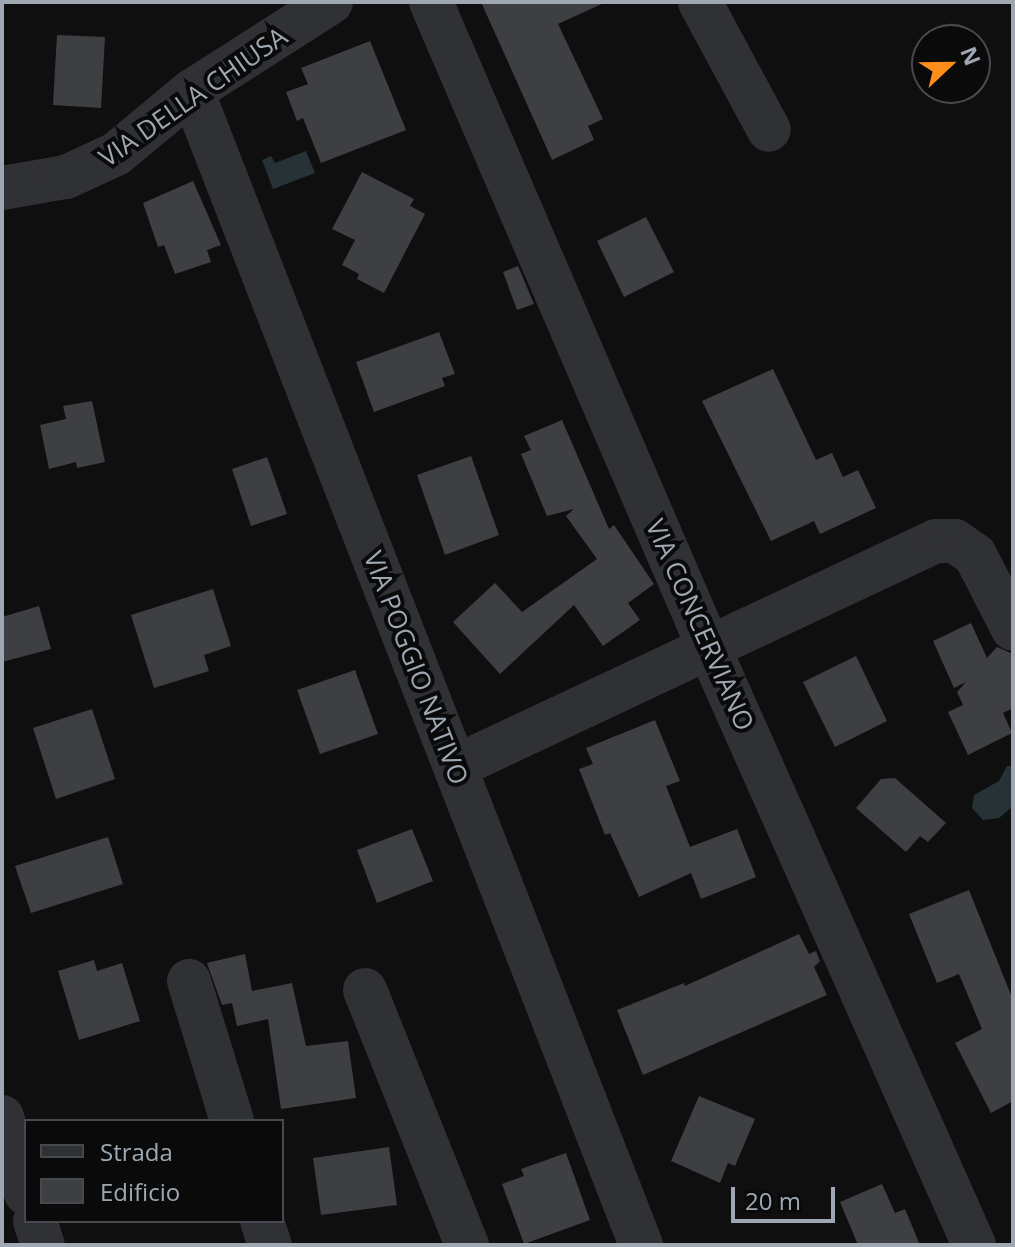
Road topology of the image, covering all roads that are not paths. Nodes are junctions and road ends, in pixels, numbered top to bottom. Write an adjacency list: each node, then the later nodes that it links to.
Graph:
1 (331, 2): 4 (street, VIA DELLA CHIUSA)
2 (431, 2): 8 (street, VIA CONCERVIANO)
3 (700, 2): 5 (street)
4 (192, 91): 6 (street, VIA DELLA CHIUSA); 9 (street, VIA POGGIO NATIVO)
5 (769, 130)
6 (2, 188)
7 (1013, 629): 8 (street)
8 (709, 648): 9 (street); 21 (street, VIA CONCERVIANO)
9 (455, 767): 20 (street, VIA POGGIO NATIVO)
10 (189, 981): 13 (street)
11 (365, 990): 19 (street)
12 (2, 1117): 14 (street)
13 (231, 1119)
14 (24, 1187)
15 (36, 1223): 17 (street)
16 (263, 1223): 18 (street)
17 (43, 1245)
18 (270, 1245)
19 (467, 1245)
20 (641, 1245)
21 (974, 1245)

